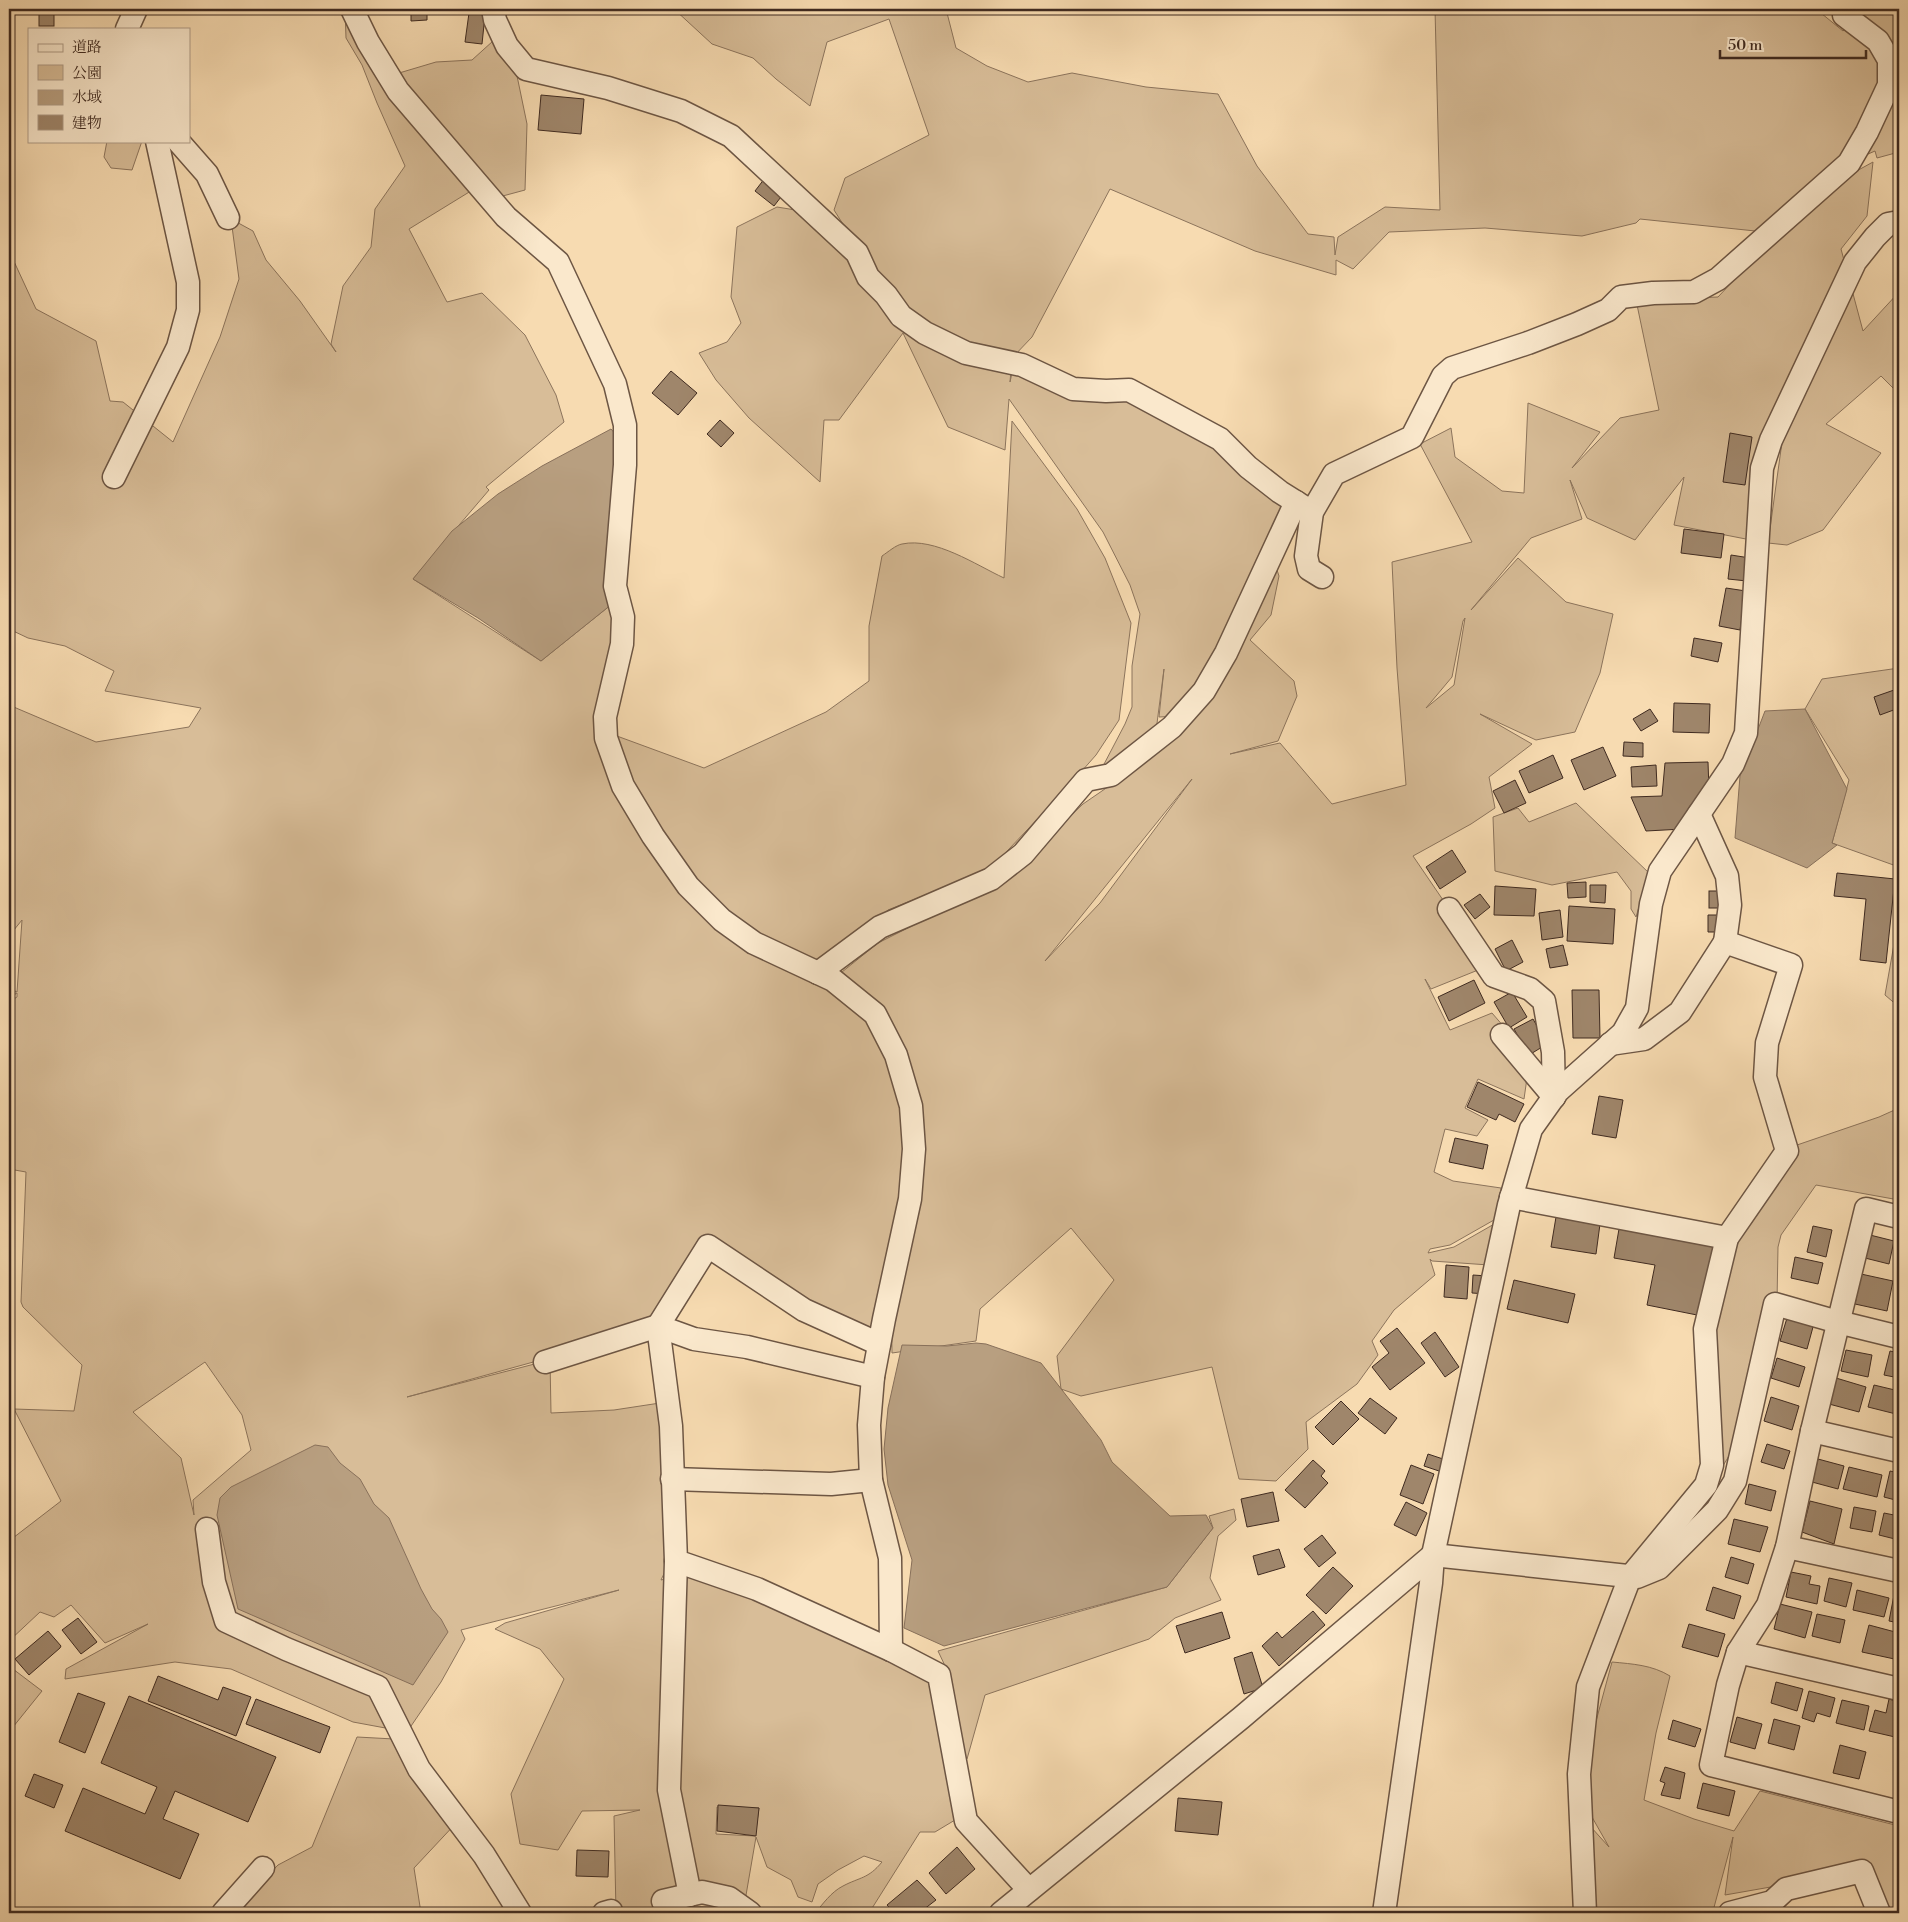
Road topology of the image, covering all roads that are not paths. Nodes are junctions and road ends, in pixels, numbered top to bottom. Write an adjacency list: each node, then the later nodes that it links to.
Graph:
1 (136, 9): 5 (street)
2 (352, 9): 16 (street)
3 (493, 9): 11 (street)
4 (1844, 15): 11 (street)
5 (127, 28)
6 (157, 142): 10 (street)
7 (179, 142): 8 (street)
8 (228, 218)
9 (1899, 222): 13 (street)
10 (114, 477)
11 (1304, 507): 12 (street); 16 (street)
12 (1322, 577)
13 (1700, 814): 15 (street); 18 (street)
14 (1449, 909): 19 (street)
15 (1725, 942): 18 (street); 22 (street)
16 (818, 973): 26 (street)
17 (1502, 1035): 19 (street)
18 (1610, 1044): 19 (street)
19 (1554, 1097): 20 (street)
20 (1511, 1197): 22 (street); 35 (street)
21 (1899, 1217): 23 (street)
22 (1727, 1238): 38 (street)
23 (1838, 1322): 25 (street); 29 (street); 38 (street)
24 (658, 1326): 26 (street); 27 (street); 28 (street); 31 (street)
25 (1899, 1337)
26 (879, 1344): 28 (street)
27 (545, 1362)
28 (873, 1377): 32 (street)
29 (1812, 1431): 30 (street); 34 (street)
30 (1899, 1452)
31 (672, 1479): 32 (street); 36 (street)
32 (871, 1480): 39 (street)
33 (207, 1529): 48 (street)
34 (1787, 1547): 37 (street); 40 (street)
35 (1433, 1556): 38 (street); 44 (street); 51 (street)
36 (676, 1561): 39 (street); 45 (street)
37 (1899, 1571)
38 (1630, 1577): 52 (street)
39 (891, 1650): 44 (street)
40 (1738, 1652): 41 (street); 42 (street)
41 (1899, 1689)
42 (1899, 1812)
43 (263, 1868): 47 (street)
44 (1029, 1890): 50 (street)
45 (690, 1894): 46 (street); 49 (street)
46 (663, 1901)
47 (223, 1913)
48 (520, 1913)
49 (750, 1913)
50 (1001, 1913)
51 (1384, 1913)
52 (1586, 1913)
53 (1730, 1913): 54 (street)
54 (1879, 1913)

